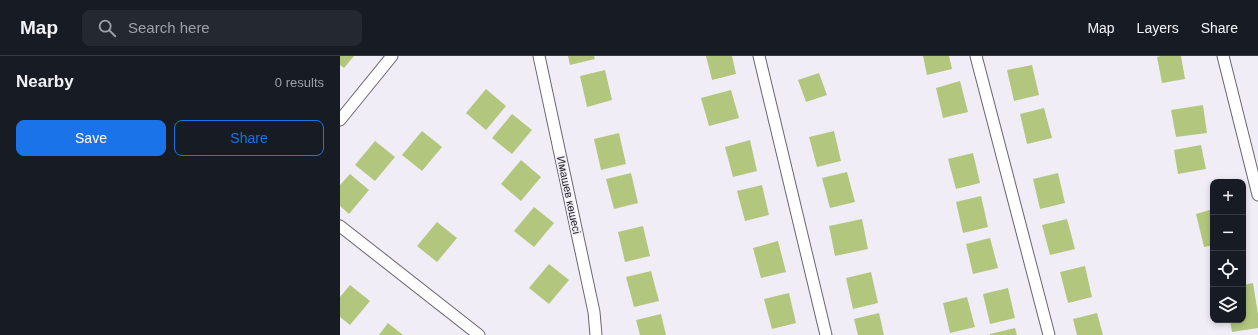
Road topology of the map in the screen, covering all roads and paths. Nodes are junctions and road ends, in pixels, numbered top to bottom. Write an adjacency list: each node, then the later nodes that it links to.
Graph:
1 (392, 56): 6 (street)
2 (539, 56): 10 (street, Имашев көшесі)
3 (759, 56): 11 (street)
4 (976, 56): 12 (street)
5 (1223, 56): 7 (street)
6 (340, 120)
7 (1258, 195)
8 (340, 226): 9 (street)
9 (479, 335)
10 (596, 335)
11 (826, 335)
12 (1049, 335)

